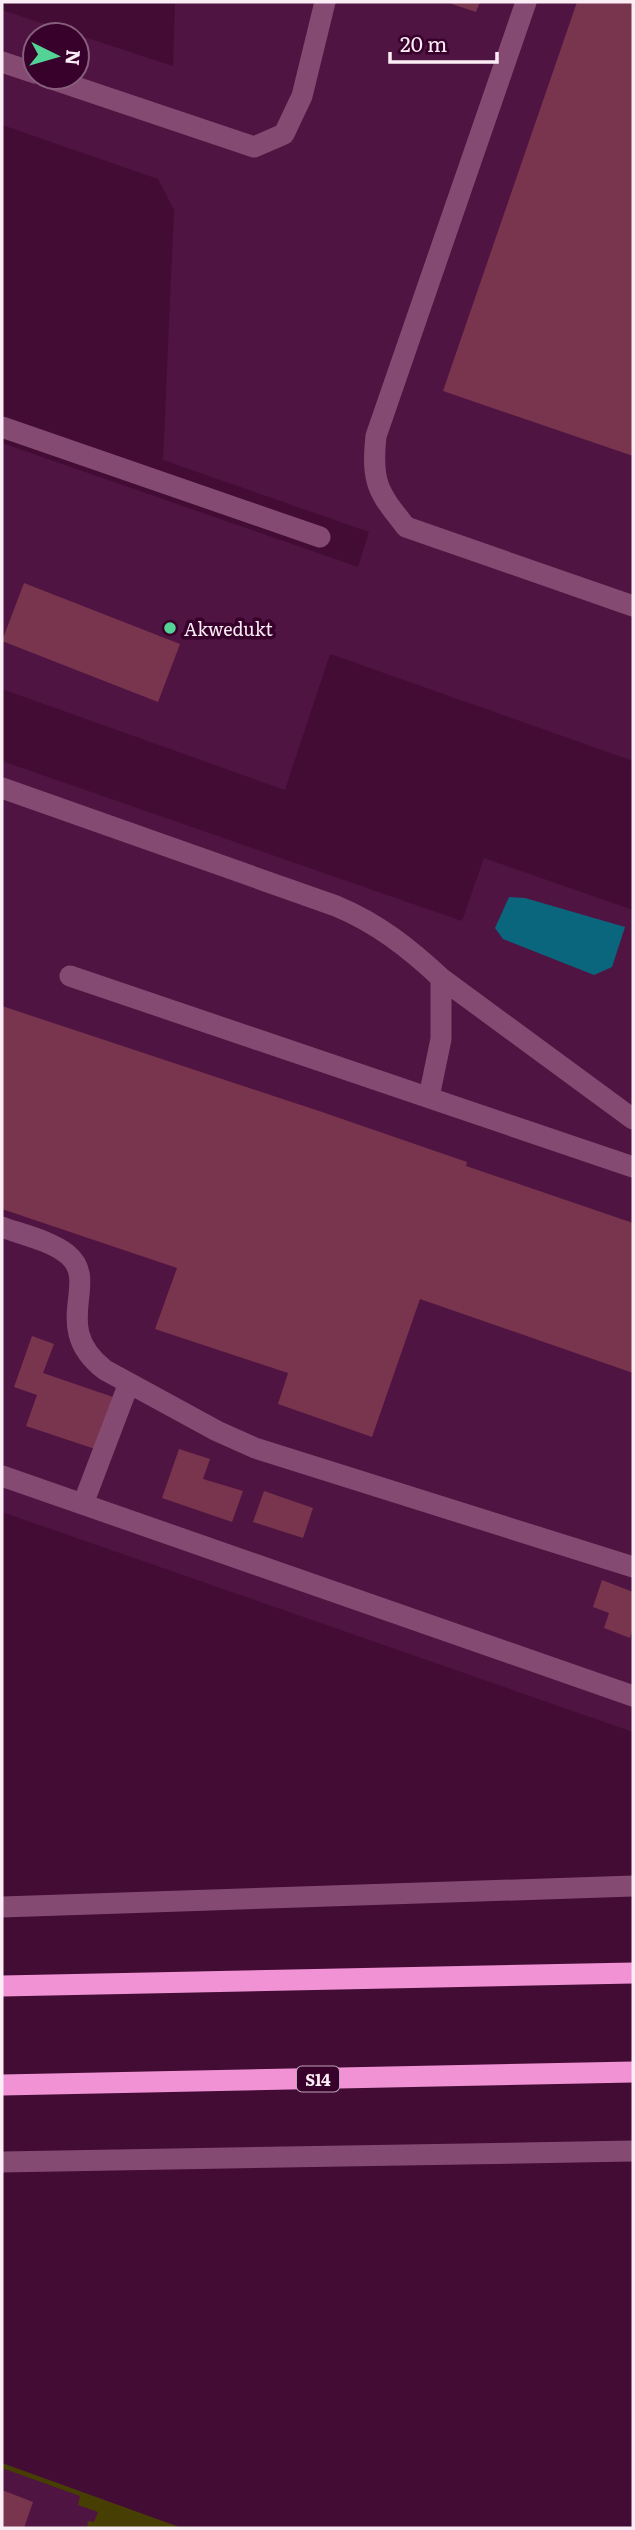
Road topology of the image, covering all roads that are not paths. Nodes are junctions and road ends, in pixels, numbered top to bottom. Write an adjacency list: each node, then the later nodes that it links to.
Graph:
1 (325, 2): 5 (lane)
2 (526, 2): 8 (lane)
3 (2, 62): 4 (lane)
4 (21, 68)
5 (88, 91)
6 (2, 427): 7 (lane)
7 (320, 537)
8 (633, 606)
9 (2, 788): 11 (lane)
10 (70, 975): 12 (lane)
11 (441, 978): 12 (lane); 13 (lane)
12 (429, 1097): 14 (lane)
13 (633, 1119)
14 (633, 1167)
15 (2, 1227): 16 (lane)
16 (129, 1383): 18 (lane); 19 (lane)
17 (2, 1476): 18 (lane)
18 (83, 1504): 20 (lane)
19 (633, 1567)
20 (633, 1696)
21 (633, 1886): 22 (lane)
22 (2, 1907)
23 (633, 1973): 24 (highway)
24 (2, 1986)
25 (633, 2072): 26 (highway, S14)
26 (2, 2085)
27 (633, 2151): 28 (lane)
28 (2, 2162)

